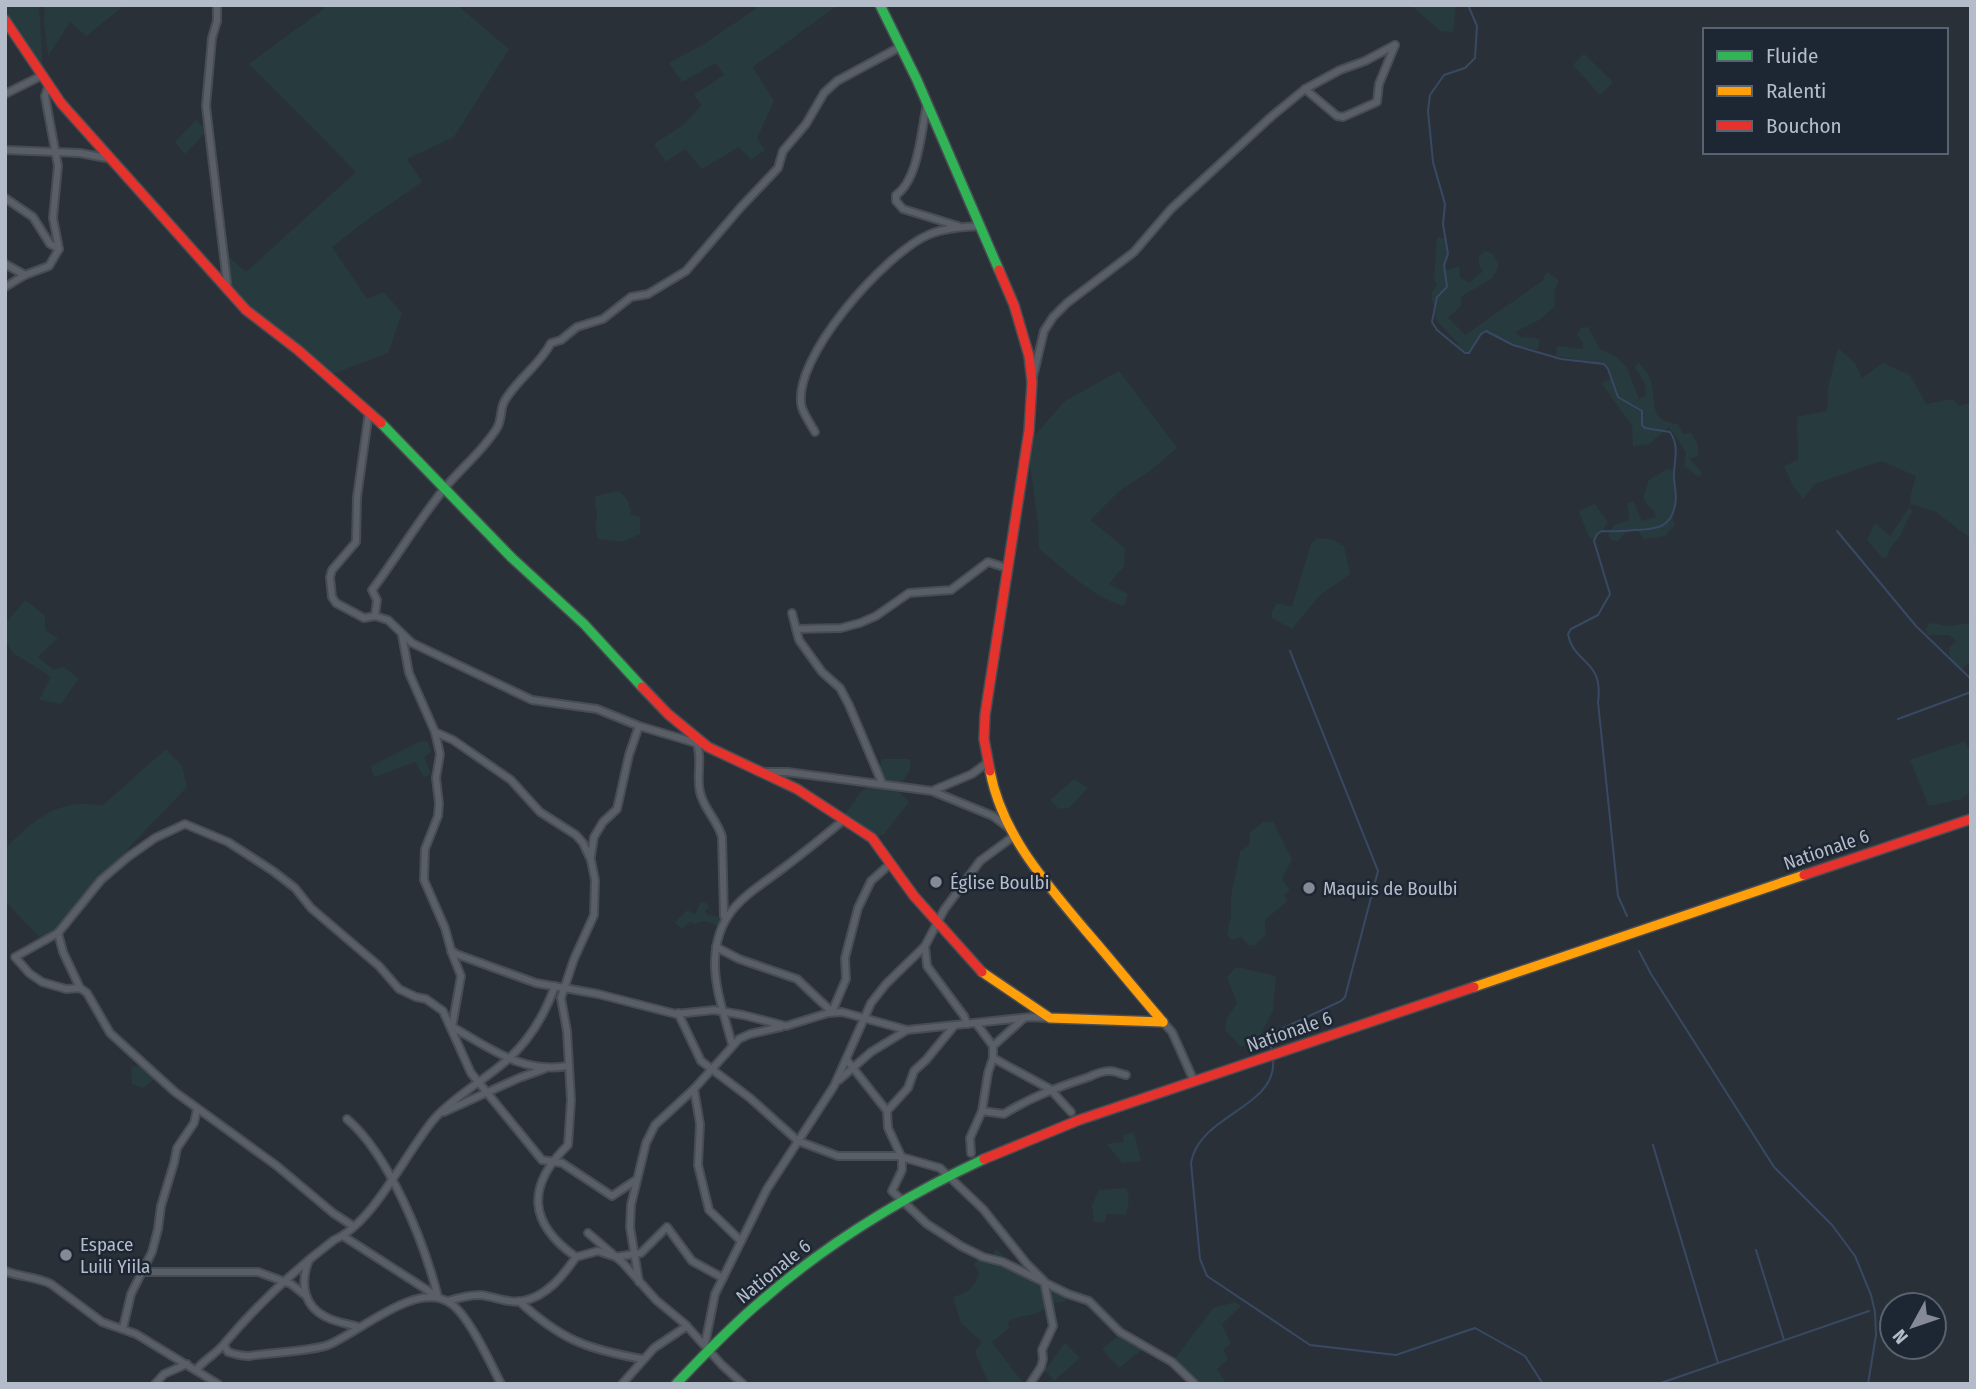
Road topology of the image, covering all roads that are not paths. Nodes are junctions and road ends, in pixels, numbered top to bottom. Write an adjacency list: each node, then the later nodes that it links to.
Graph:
1 (217, 5): 19 (street)
2 (880, 5): 4 (street)
3 (5, 20): 5 (street)
4 (900, 47): 8 (street); 23 (street)
5 (46, 79): 7 (street); 10 (street); 11 (street)
6 (1306, 89): 6 (street); 20 (street)
7 (5, 94)
8 (927, 104): 13 (street); 14 (street)
9 (5, 150): 10 (street)
10 (56, 152): 11 (street); 15 (street)
11 (112, 159): 19 (street)
12 (5, 198): 15 (street)
13 (981, 226): 14 (street); 20 (street)
14 (960, 227): 22 (street)
15 (59, 249): 17 (street)
16 (5, 264): 17 (street)
17 (25, 275): 18 (street)
18 (5, 287)
19 (228, 291): 21 (street)
20 (1032, 382): 24 (street)
21 (369, 412): 23 (street); 26 (street)
22 (815, 432)
23 (445, 488): 26 (street); 31 (street)
24 (1007, 568): 27 (street); 34 (street)
25 (792, 613): 27 (street)
26 (375, 617): 28 (street)
27 (796, 629): 36 (street)
28 (402, 635): 29 (street); 30 (street)
29 (639, 726): 32 (street); 41 (street)
30 (435, 732): 41 (street); 48 (street)
31 (691, 733): 32 (street); 33 (street)
32 (697, 743): 33 (street); 43 (street)
33 (708, 747): 35 (street)
34 (987, 763): 37 (street); 40 (street)
35 (765, 772): 36 (street); 38 (street)
36 (882, 783): 37 (street)
37 (932, 791): 40 (street)
38 (845, 819): 42 (street); 43 (street)
39 (1971, 819): 75 (street, Nationale 6)
40 (1012, 832): 44 (street); 58 (street)
41 (591, 860): 51 (street)
42 (890, 864): 44 (street); 52 (street)
43 (724, 922): 47 (street)
44 (937, 923): 46 (street); 57 (street)
45 (58, 933): 50 (street); 50 (street); 63 (street)
46 (925, 946): 55 (street); 60 (street)
47 (716, 947): 52 (street); 54 (street)
48 (451, 950): 49 (street); 63 (street)
49 (555, 986): 51 (street); 69 (street)
50 (80, 988): 81 (street)
51 (563, 988): 53 (street); 70 (street)
52 (832, 1012): 55 (street); 61 (street)
53 (678, 1013): 54 (street); 73 (street)
54 (724, 1013): 61 (street); 65 (street)
55 (865, 1017): 64 (street); 68 (street)
56 (1024, 1018): 57 (street); 59 (street); 66 (street)
57 (1050, 1018): 58 (street)
58 (1163, 1022): 75 (street)
59 (976, 1023): 60 (street); 66 (street)
60 (967, 1024): 62 (street)
61 (786, 1026): 65 (street)
62 (954, 1026): 64 (street); 82 (street)
63 (452, 1027): 69 (street); 76 (street)
64 (907, 1030): 71 (street)
65 (732, 1044): 73 (street)
66 (993, 1046): 67 (street)
67 (993, 1058): 79 (street); 83 (street)
68 (846, 1059): 71 (street); 77 (street)
69 (508, 1060): 72 (street); 76 (street)
70 (568, 1066): 72 (street); 90 (street)
71 (852, 1067): 77 (street); 82 (street)
72 (545, 1069): 80 (street)
73 (713, 1070): 78 (street); 87 (street)
74 (1126, 1075): 79 (street)
75 (1195, 1081): 91 (street, Nationale 6)
76 (478, 1083): 80 (street); 85 (street)
77 (836, 1083): 87 (street)
78 (694, 1089): 92 (street); 98 (street)
79 (1050, 1089): 83 (street); 84 (street)
80 (486, 1094): 85 (street); 90 (street)
81 (197, 1110): 95 (street); 104 (street)
82 (887, 1111): 89 (street)
83 (982, 1111): 88 (street)
84 (1071, 1112)
85 (438, 1115): 93 (street)
86 (346, 1119): 93 (street)
87 (798, 1141): 89 (street); 98 (street)
88 (971, 1153)
89 (902, 1158): 91 (street); 94 (street)
90 (552, 1161): 92 (street); 100 (street)
91 (947, 1176): 94 (street, Nationale 6); 107 (street)
92 (636, 1180): 99 (street)
93 (392, 1181): 95 (street); 110 (street)
94 (901, 1201): 107 (street); 117 (street, Nationale 6)
95 (353, 1226): 97 (street)
96 (588, 1233): 101 (street)
97 (343, 1236): 102 (street); 110 (street)
98 (741, 1241): 105 (street)
99 (635, 1255): 101 (street); 105 (street); 108 (street)
100 (576, 1257): 101 (street); 112 (street)
101 (616, 1257): 108 (street)
102 (310, 1258): 106 (street); 109 (street)
103 (5, 1271): 115 (street)
104 (143, 1272): 106 (street); 115 (street)
105 (723, 1278): 117 (street)
106 (283, 1280): 109 (street); 116 (street)
107 (1044, 1281): 127 (street); 128 (street)
108 (639, 1282): 113 (street)
109 (305, 1295): 114 (street)
110 (438, 1297): 111 (street); 114 (street)
111 (448, 1301): 112 (street); 123 (street)
112 (519, 1301): 118 (street)
113 (687, 1326): 117 (street); 118 (street)
114 (359, 1327): 116 (street)
115 (123, 1328): 119 (street)
116 (224, 1345): 120 (street)
117 (707, 1347): 125 (street, Nationale 6); 126 (street)
118 (642, 1359): 124 (street)
119 (187, 1364): 120 (street); 121 (street)
120 (197, 1369): 122 (street)
121 (155, 1384)
122 (218, 1384)
123 (501, 1384)
124 (622, 1384)
125 (676, 1384)
126 (743, 1384)
127 (1030, 1384)
128 (1195, 1384)

